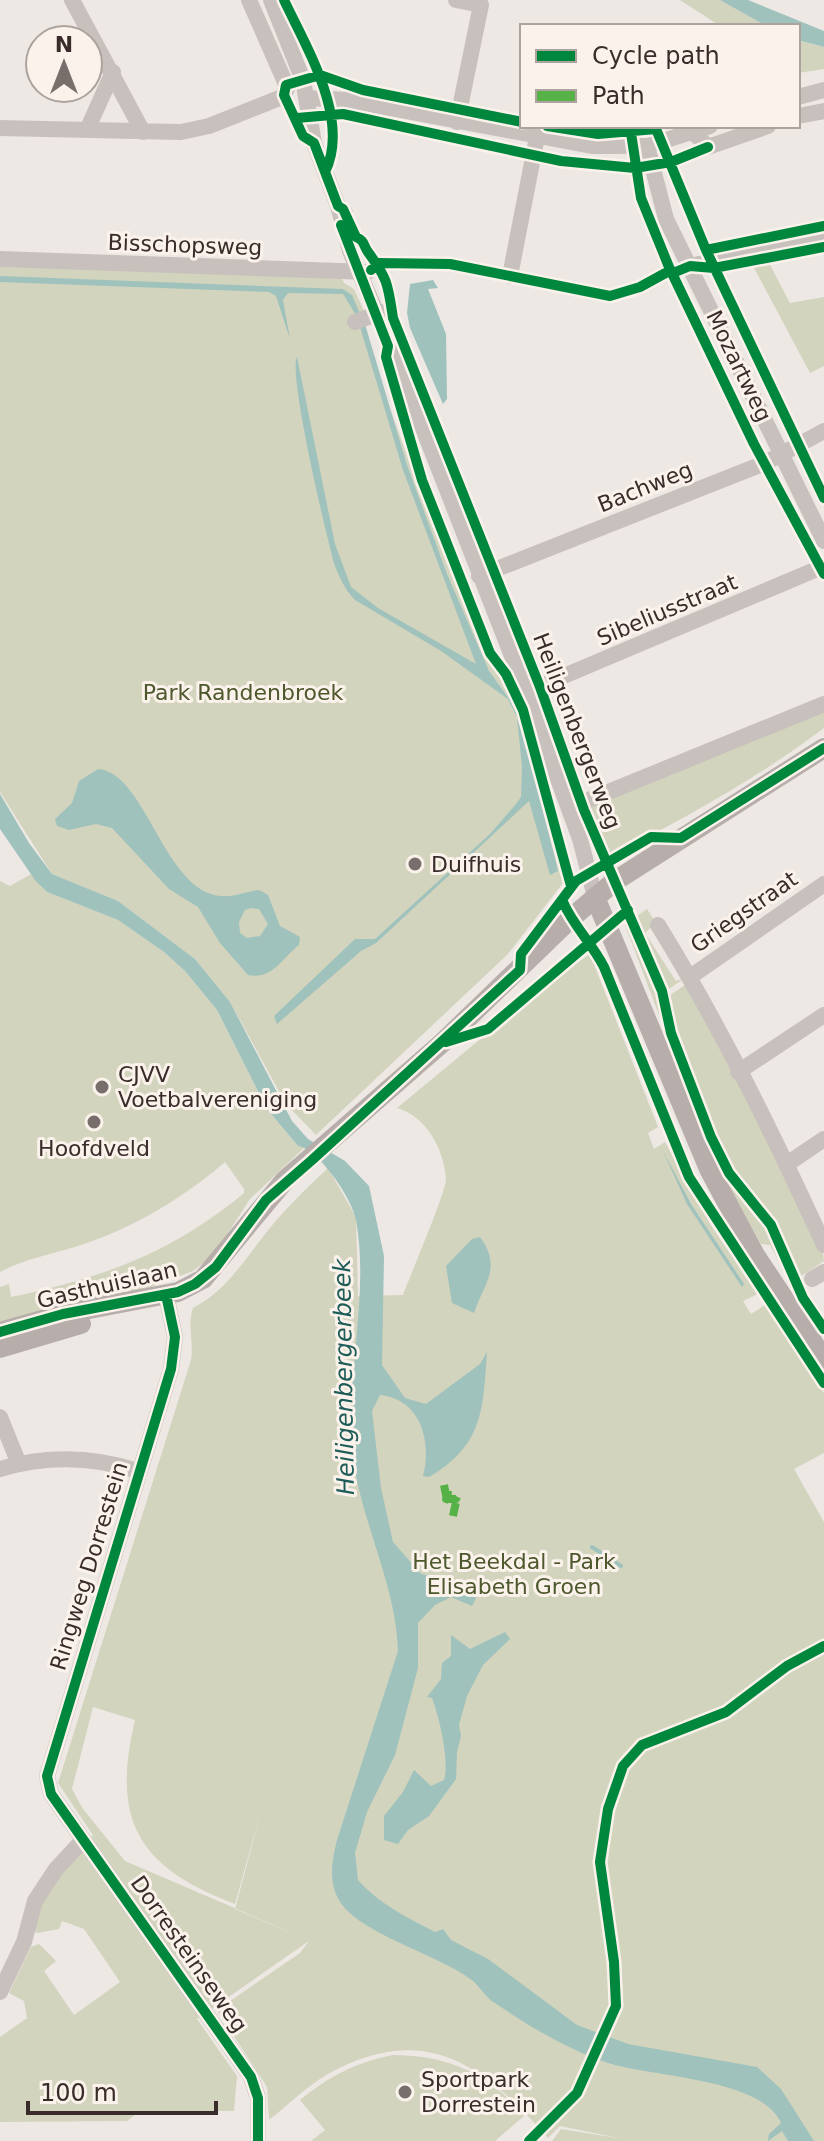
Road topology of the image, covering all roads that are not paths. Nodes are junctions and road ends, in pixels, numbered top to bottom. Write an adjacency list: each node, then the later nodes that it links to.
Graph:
1 (72, 0): 6 (street)
2 (249, 0): 17 (street)
3 (271, 0): 9 (street, Heiligenbergerweg)
4 (456, 0): 5 (street)
5 (482, 3): 12 (street)
6 (113, 72): 16 (street); 17 (street)
7 (824, 90): 8 (street)
8 (800, 96)
9 (307, 98): 12 (street); 24 (street, Heiligenbergerweg)
10 (824, 111): 11 (street)
11 (800, 116)
12 (457, 122): 19 (street)
13 (0, 128): 16 (street)
14 (704, 128): 18 (street)
15 (762, 128): 18 (street)
16 (87, 130): 17 (street)
17 (143, 132)
18 (693, 132): 20 (street)
19 (537, 137): 20 (street); 25 (street)
20 (647, 146): 23 (street, Mozartweg)
21 (824, 236): 23 (street)
22 (0, 259): 24 (street, Bisschopsweg)
23 (690, 266): 27 (street, Mozartweg)
24 (364, 272): 30 (street, Heiligenbergerweg)
25 (510, 276)
26 (824, 431): 27 (street, Bachweg)
27 (780, 453): 28 (street, Mozartweg); 30 (street, Bachweg)
28 (824, 541)
29 (824, 566): 31 (street, Sibeliusstraat)
30 (479, 576): 31 (street, Heiligenbergerweg)
31 (526, 692): 34 (street, Heiligenbergerweg)
32 (824, 704): 34 (street)
33 (824, 748): 36 (main road, Gasthuislaan)
34 (569, 808): 36 (street, Heiligenbergerweg)
35 (824, 884): 38 (street, Griegstraat)
36 (595, 897): 44 (main road, Gasthuislaan); 47 (main road, Heiligenbergerweg)
37 (658, 925): 38 (street)
38 (690, 977): 40 (street)
39 (824, 1015): 40 (street)
40 (738, 1072): 42 (street)
41 (824, 1139): 42 (street)
42 (787, 1164): 43 (street)
43 (824, 1245)
44 (167, 1300): 45 (main road, Gasthuislaan); 46 (main road, Gasthuislaan); 51 (street, Ringweg Dorrestein)
45 (0, 1332)
46 (0, 1348)
47 (824, 1359)
48 (0, 1417): 49 (street)
49 (19, 1464): 50 (street); 51 (street)
50 (0, 1469)
51 (138, 1471): 52 (street, Ringweg Dorrestein)
52 (83, 1840): 53 (street); 54 (street, Dorresteinseweg)
53 (0, 1992)
54 (258, 2141)

